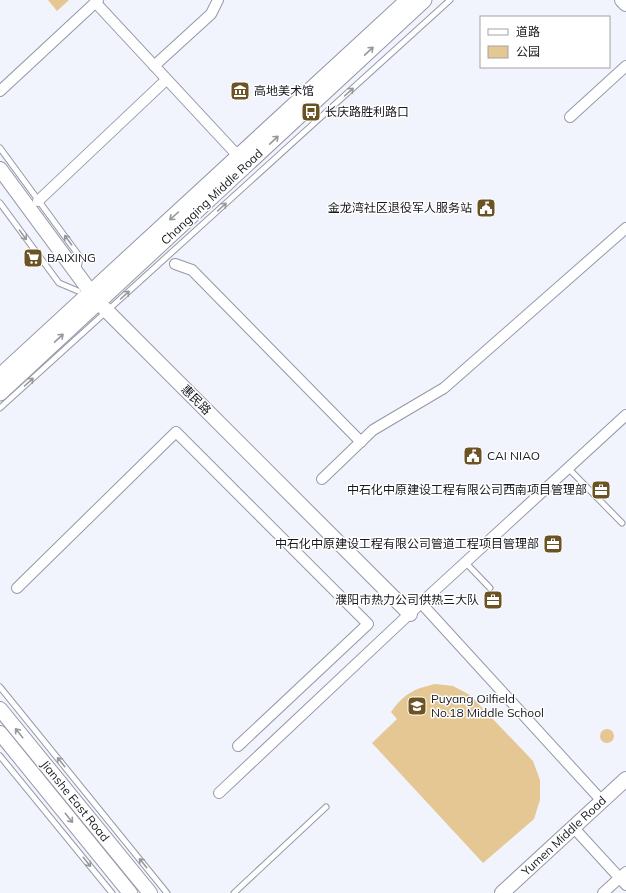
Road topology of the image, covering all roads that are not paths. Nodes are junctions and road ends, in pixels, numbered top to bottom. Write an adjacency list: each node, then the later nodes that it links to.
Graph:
1 (218, 0): 8 (street)
2 (408, 0): 14 (main road, Changqing Middle Road)
3 (424, 0): 20 (main road, Changqing Middle Road, one-way to 3)
4 (450, 0): 20 (lane, one-way to 4)
5 (622, 0): 7 (street)
6 (96, 1): 8 (street); 11 (street)
7 (626, 4)
8 (154, 66): 10 (street)
9 (626, 66): 12 (street)
10 (166, 80): 14 (street); 17 (street)
11 (0, 91)
12 (570, 117)
13 (0, 148): 17 (lane)
14 (239, 157): 20 (main road, Changqing Middle Road, one-way to 20)
15 (0, 169): 22 (street, 惠民路)
16 (0, 185): 23 (street, 惠民路)
17 (38, 201): 22 (lane, one-way to 17)
18 (0, 203): 23 (lane, one-way to 23)
19 (626, 228): 28 (street)
20 (159, 247): 21 (lane); 23 (main road, Changqing Middle Road)
21 (176, 264): 28 (street)
22 (78, 274): 23 (street, 惠民路)
23 (92, 301): 24 (main road, Changqing Middle Road); 25 (main road, Changqing Middle Road, one-way to 23); 26 (lane, one-way to 23); 36 (street, 惠民路)
24 (0, 376)
25 (0, 393)
26 (0, 408)
27 (626, 415): 29 (street)
28 (361, 442): 30 (street)
29 (568, 468): 31 (lane); 32 (street)
30 (322, 479)
31 (622, 523)
32 (466, 562): 34 (lane); 35 (street)
33 (18, 588): 40 (street)
34 (490, 588)
35 (421, 603): 36 (street); 44 (street)
36 (410, 614): 43 (street)
37 (0, 687): 51 (lane, one-way to 37)
38 (0, 709): 50 (street, Jianshe East Road, one-way to 38)
39 (0, 733): 49 (street, Jianshe East Road, one-way to 49)
40 (238, 746)
41 (0, 756): 48 (lane, one-way to 48)
42 (626, 779): 44 (street, Yumen Middle Road)
43 (219, 793)
44 (602, 801): 46 (street, Yumen Middle Road)
45 (326, 807): 52 (lane)
46 (573, 827): 47 (street); 53 (street, Yumen Middle Road)
47 (624, 878): 54 (street)
48 (112, 893)
49 (130, 893)
50 (150, 893)
51 (167, 893)
52 (234, 893)
53 (502, 893)
54 (603, 893)

